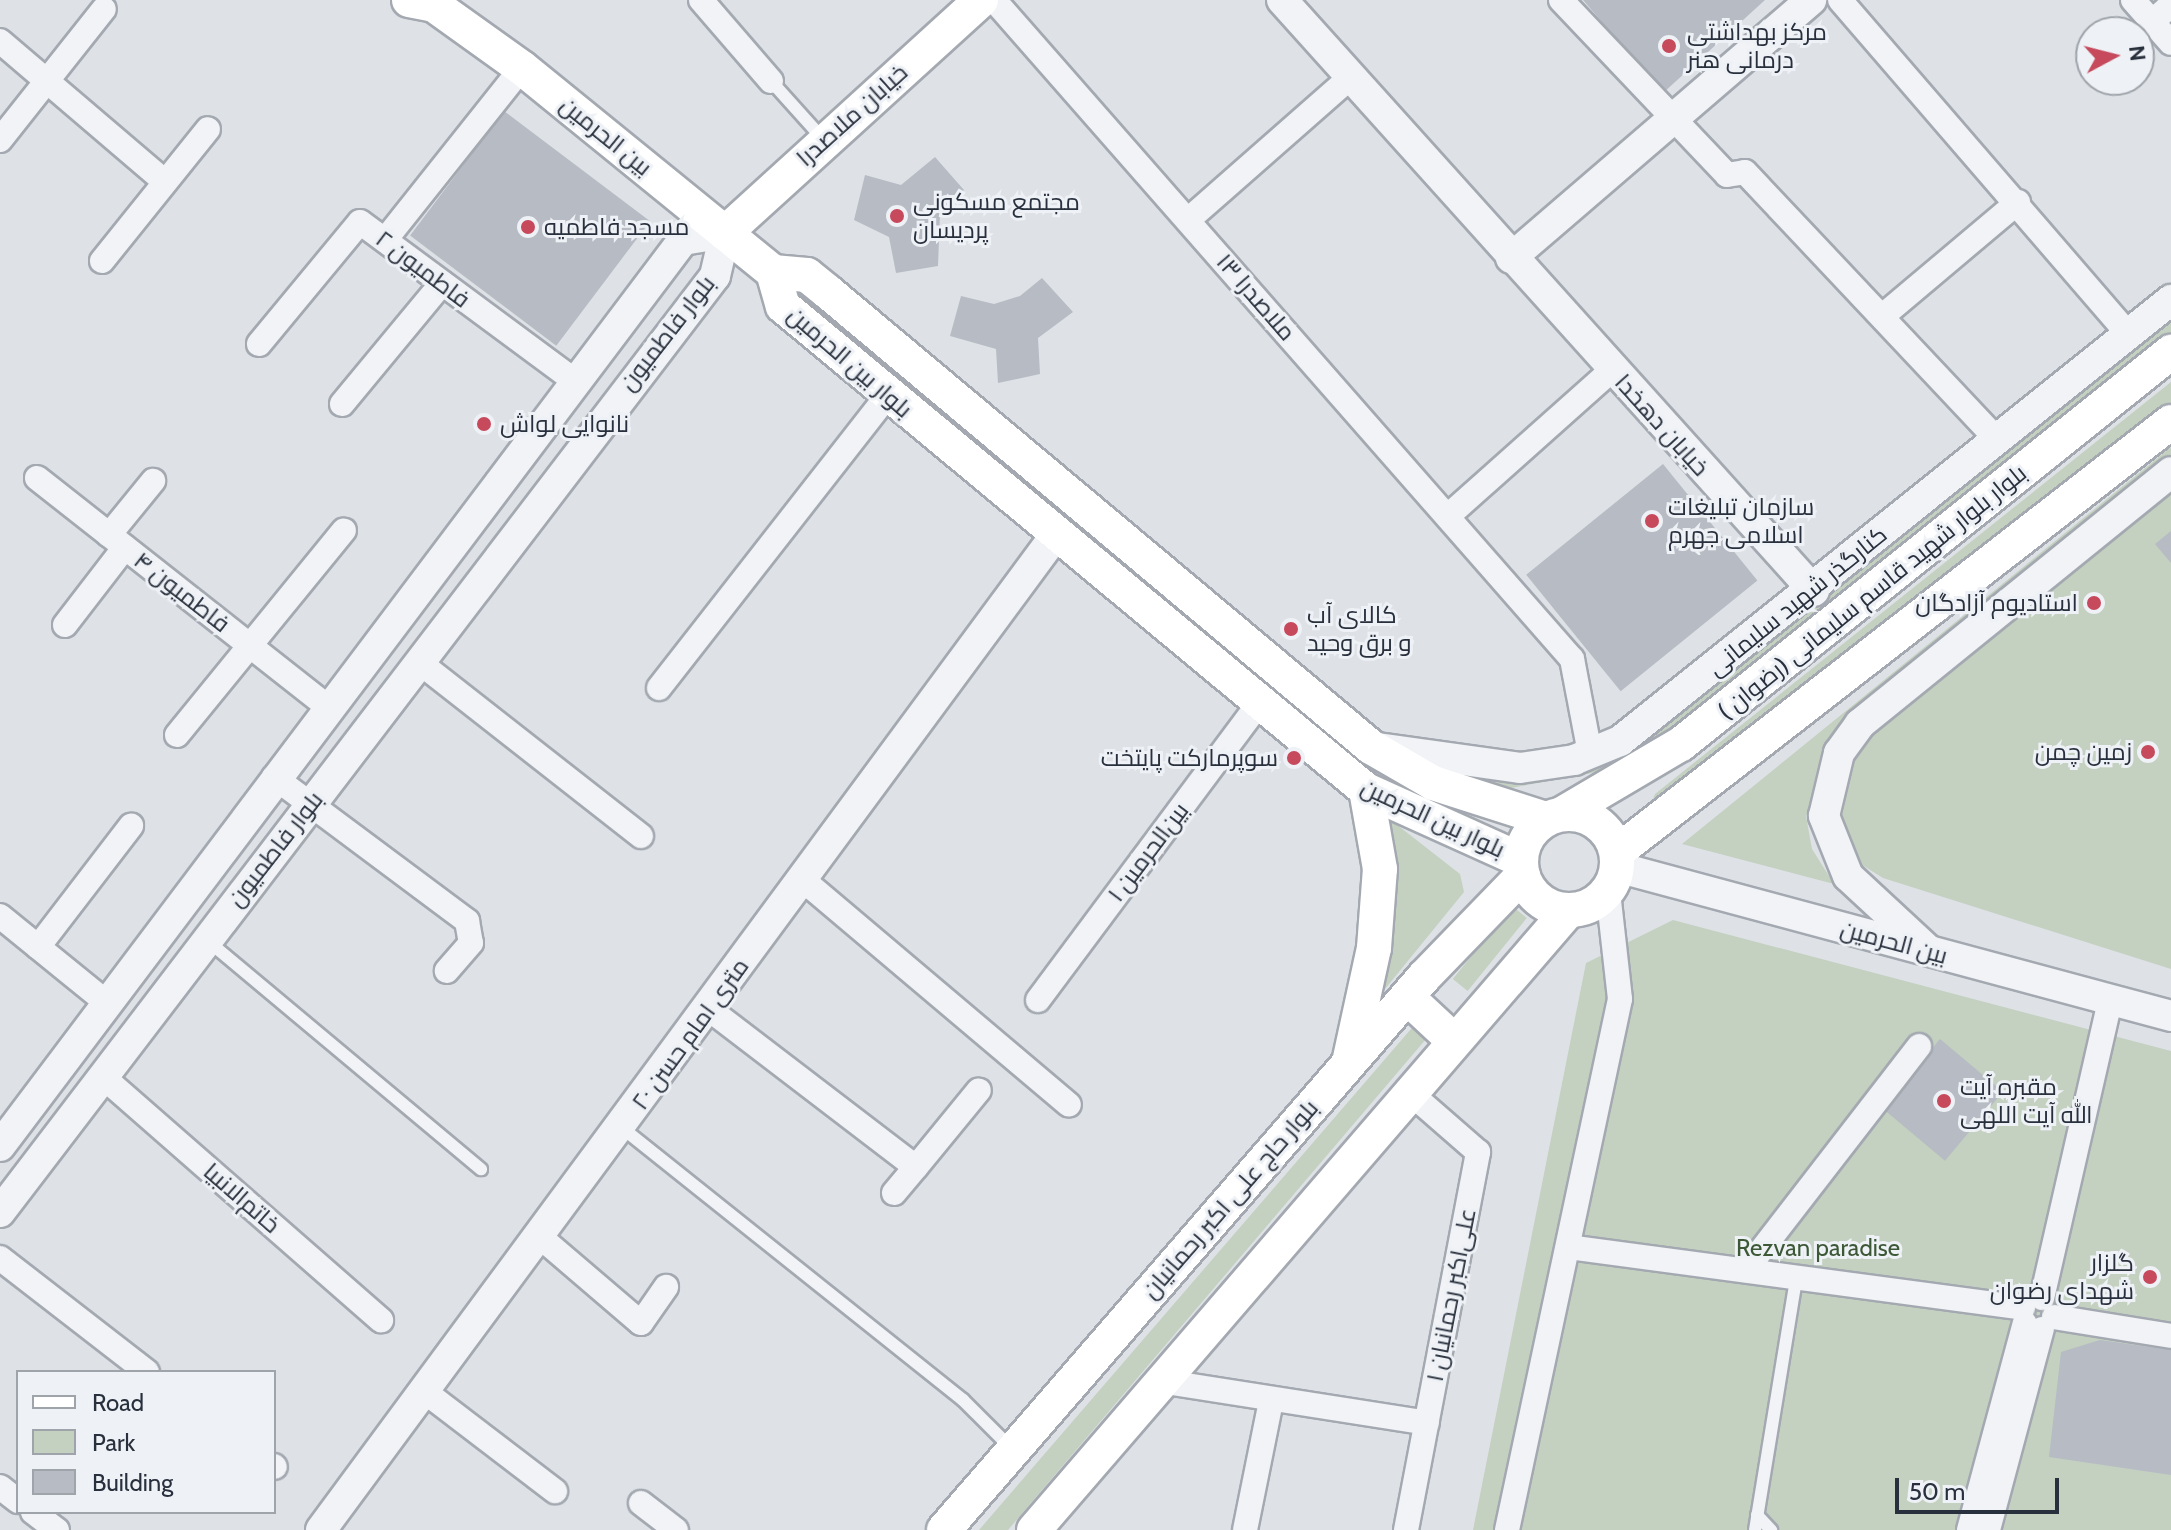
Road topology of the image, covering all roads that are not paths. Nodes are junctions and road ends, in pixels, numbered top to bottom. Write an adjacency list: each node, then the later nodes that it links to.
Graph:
1 (701, 0): 19 (street)
2 (981, 0): 24 (main road, خیابان ملاصدرا)
3 (994, 0): 27 (street, ملاصدرا ۱۳)
4 (1282, 0): 18 (street, خیابان دهخدا)
5 (1561, 0): 21 (street)
6 (1811, 0): 21 (street)
7 (1840, 0): 26 (street)
8 (2133, 0): 12 (street)
9 (425, 2): 17 (main road, بین الحرمین)
10 (2171, 5): 13 (street)
11 (104, 9): 20 (street)
12 (2147, 16)
13 (2155, 19)
14 (2155, 25): 16 (street)
15 (0, 41): 20 (street)
16 (2171, 43)
17 (522, 68): 28 (main road, بین الحرمین); 29 (street)
18 (1351, 77): 27 (street); 30 (street, خیابان دهخدا)
19 (771, 81): 24 (lane)
20 (49, 82): 23 (street); 25 (street)
21 (1673, 122): 30 (street); 37 (street)
22 (208, 129): 25 (street)
23 (0, 140)
24 (824, 140): 28 (main road, خیابان ملاصدرا)
25 (163, 180): 31 (street)
26 (2018, 202): 37 (street); 38 (street)
27 (1188, 220): 50 (street, ملاصدرا ۱۳)
28 (725, 233): 32 (main road, بین الحرمین); 34 (street, بلوار فاطمیون); 36 (street, بلوار فاطمیون)
29 (385, 240): 33 (street, فاطمیون ۲); 39 (street, فاطمیون ۲)
30 (1511, 258): 41 (street, خیابان دهخدا)
31 (102, 261)
32 (773, 272): 43 (main road, بلوار بین الحرمین); 61 (main road, بلوار بین الحرمین)
33 (442, 283): 42 (street, فاطمیون ۲); 44 (street)
34 (650, 285): 36 (street); 42 (street, بلوار فاطمیون)
35 (2171, 300): 38 (street, کنارگذر شهید سلیمانی)
36 (686, 311): 57 (street, بلوار فاطمیون)
37 (1885, 314): 46 (street)
38 (2127, 332): 46 (street, کنارگذر شهید سلیمانی)
39 (259, 344)
40 (2171, 352): 69 (main road, بلوار بلوار شهید قاسم سلیمانی (رضوان ))
41 (1612, 370): 50 (street); 54 (street, خیابان دهخدا)
42 (576, 382): 60 (street, بلوار فاطمیون)
43 (888, 395): 52 (main road, بلوار بین الحرمین); 58 (street)
44 (342, 404)
45 (2171, 422): 73 (main road, بلوار بلوار شهید قاسم سلیمانی (رضوان ))
46 (1995, 437): 54 (street, کنارگذر شهید سلیمانی)
47 (2171, 472): 79 (street)
48 (37, 478): 53 (street, فاطمیون ۴)
49 (153, 481): 53 (street)
50 (1448, 516): 65 (street, ملاصدرا ۱۳)
51 (344, 530): 56 (street)
52 (1055, 536): 59 (main road, بلوار بین الحرمین); 74 (street, ۲۰ متری امام حسن)
53 (117, 541): 55 (street); 56 (street, فاطمیون ۴)
54 (1814, 591): 65 (street, کنارگذر شهید سلیمانی)
55 (65, 625)
56 (250, 645): 60 (street, فاطمیون ۴); 62 (street)
57 (419, 662): 68 (street, بلوار فاطمیون); 71 (street)
58 (659, 688)
59 (1259, 704): 63 (main road, بلوار بین الحرمین); 82 (street, بین‌الحرمین ۱)
60 (328, 707): 66 (street, بلوار فاطمیون)
61 (1326, 710): 63 (main road); 64 (main road, بلوار بین الحرمین)
62 (177, 735)
63 (1304, 741): 67 (main road, بلوار بین الحرمین)
64 (1371, 747): 65 (street, کنارگذر شهید سلیمانی); 69 (main road, بلوار بین الحرمین)
65 (1590, 753)
66 (274, 777): 68 (street); 84 (street, بلوار فاطمیون)
67 (1366, 790): 72 (main road, بلوار بین الحرمین); 89 (main road)
68 (310, 804): 77 (street, بلوار فاطمیون); 80 (street)
69 (1554, 817): 72 (main road); 73 (main road)
70 (131, 826): 78 (street)
71 (641, 836)
72 (1522, 867): 75 (main road); 81 (main road, بلوار حاج علی اکبر رحمانیان)
73 (1614, 870): 75 (main road); 79 (street, بین الحرمین); 101 (street)
74 (803, 880): 85 (street, ۲۰ متری امام حسن); 93 (street)
75 (1568, 911): 87 (main road)
76 (0, 916): 78 (street)
77 (206, 939): 90 (street, بلوار فاطمیون); 97 (lane)
78 (38, 947): 84 (street)
79 (1929, 951): 83 (street, بین الحرمین)
80 (447, 971)
81 (1407, 997): 87 (main road); 89 (main road, بلوار حاج علی اکبر رحمانیان)
82 (1038, 1000)
83 (2110, 1000): 86 (street, بین الحرمین); 106 (street)
84 (106, 1002): 95 (street, بلوار فاطمیون)
85 (709, 1009): 94 (street, ۲۰ متری امام حسن); 96 (street)
86 (2171, 1016)
87 (1452, 1039): 92 (main road)
88 (1919, 1046): 103 (street)
89 (1349, 1063): 114 (main road, بلوار حاج علی اکبر رحمانیان)
90 (102, 1076): 99 (street, بلوار فاطمیون); 107 (street, خاتم‌الانبیا)
91 (979, 1090): 96 (street)
92 (1407, 1090): 110 (main road); 113 (street, علی‌اکبر رحمانیان ۱)
93 (1069, 1105)
94 (621, 1127): 100 (street, ۲۰ متری امام حسن); 114 (lane)
95 (0, 1146)
96 (916, 1167): 98 (street)
97 (481, 1169)
98 (894, 1193)
99 (0, 1212)
100 (539, 1236): 105 (street); 111 (street, ۲۰ متری امام حسن)
101 (1568, 1247): 103 (street); 128 (street)
102 (0, 1258): 109 (street)
103 (1746, 1270): 104 (street)
104 (1796, 1280): 106 (street); 120 (lane)
105 (666, 1287)
106 (2037, 1315): 108 (street); 131 (street); 132 (street)
107 (381, 1320)
108 (2171, 1336)
109 (144, 1370)
110 (1160, 1381): 112 (street); 125 (main road)
111 (424, 1391): 116 (street); 122 (street, ۲۰ متری امام حسن)
112 (1271, 1401): 113 (street); 126 (street)
113 (1427, 1423): 127 (street, علی‌اکبر رحمانیان ۱)
114 (1012, 1449): 124 (main road, بلوار حاج علی اکبر رحمانیان)
115 (0, 1487): 117 (street)
116 (555, 1491)
117 (16, 1499)
118 (641, 1503): 123 (street)
119 (36, 1514): 121 (street)
120 (1757, 1515): 129 (lane); 130 (lane)
121 (57, 1530)
122 (321, 1530)
123 (676, 1530)
124 (944, 1530)
125 (1034, 1530)
126 (1245, 1530)
127 (1406, 1530)
128 (1507, 1530)
129 (1755, 1530)
130 (1771, 1530)
131 (1969, 1530)
132 (1988, 1530)

